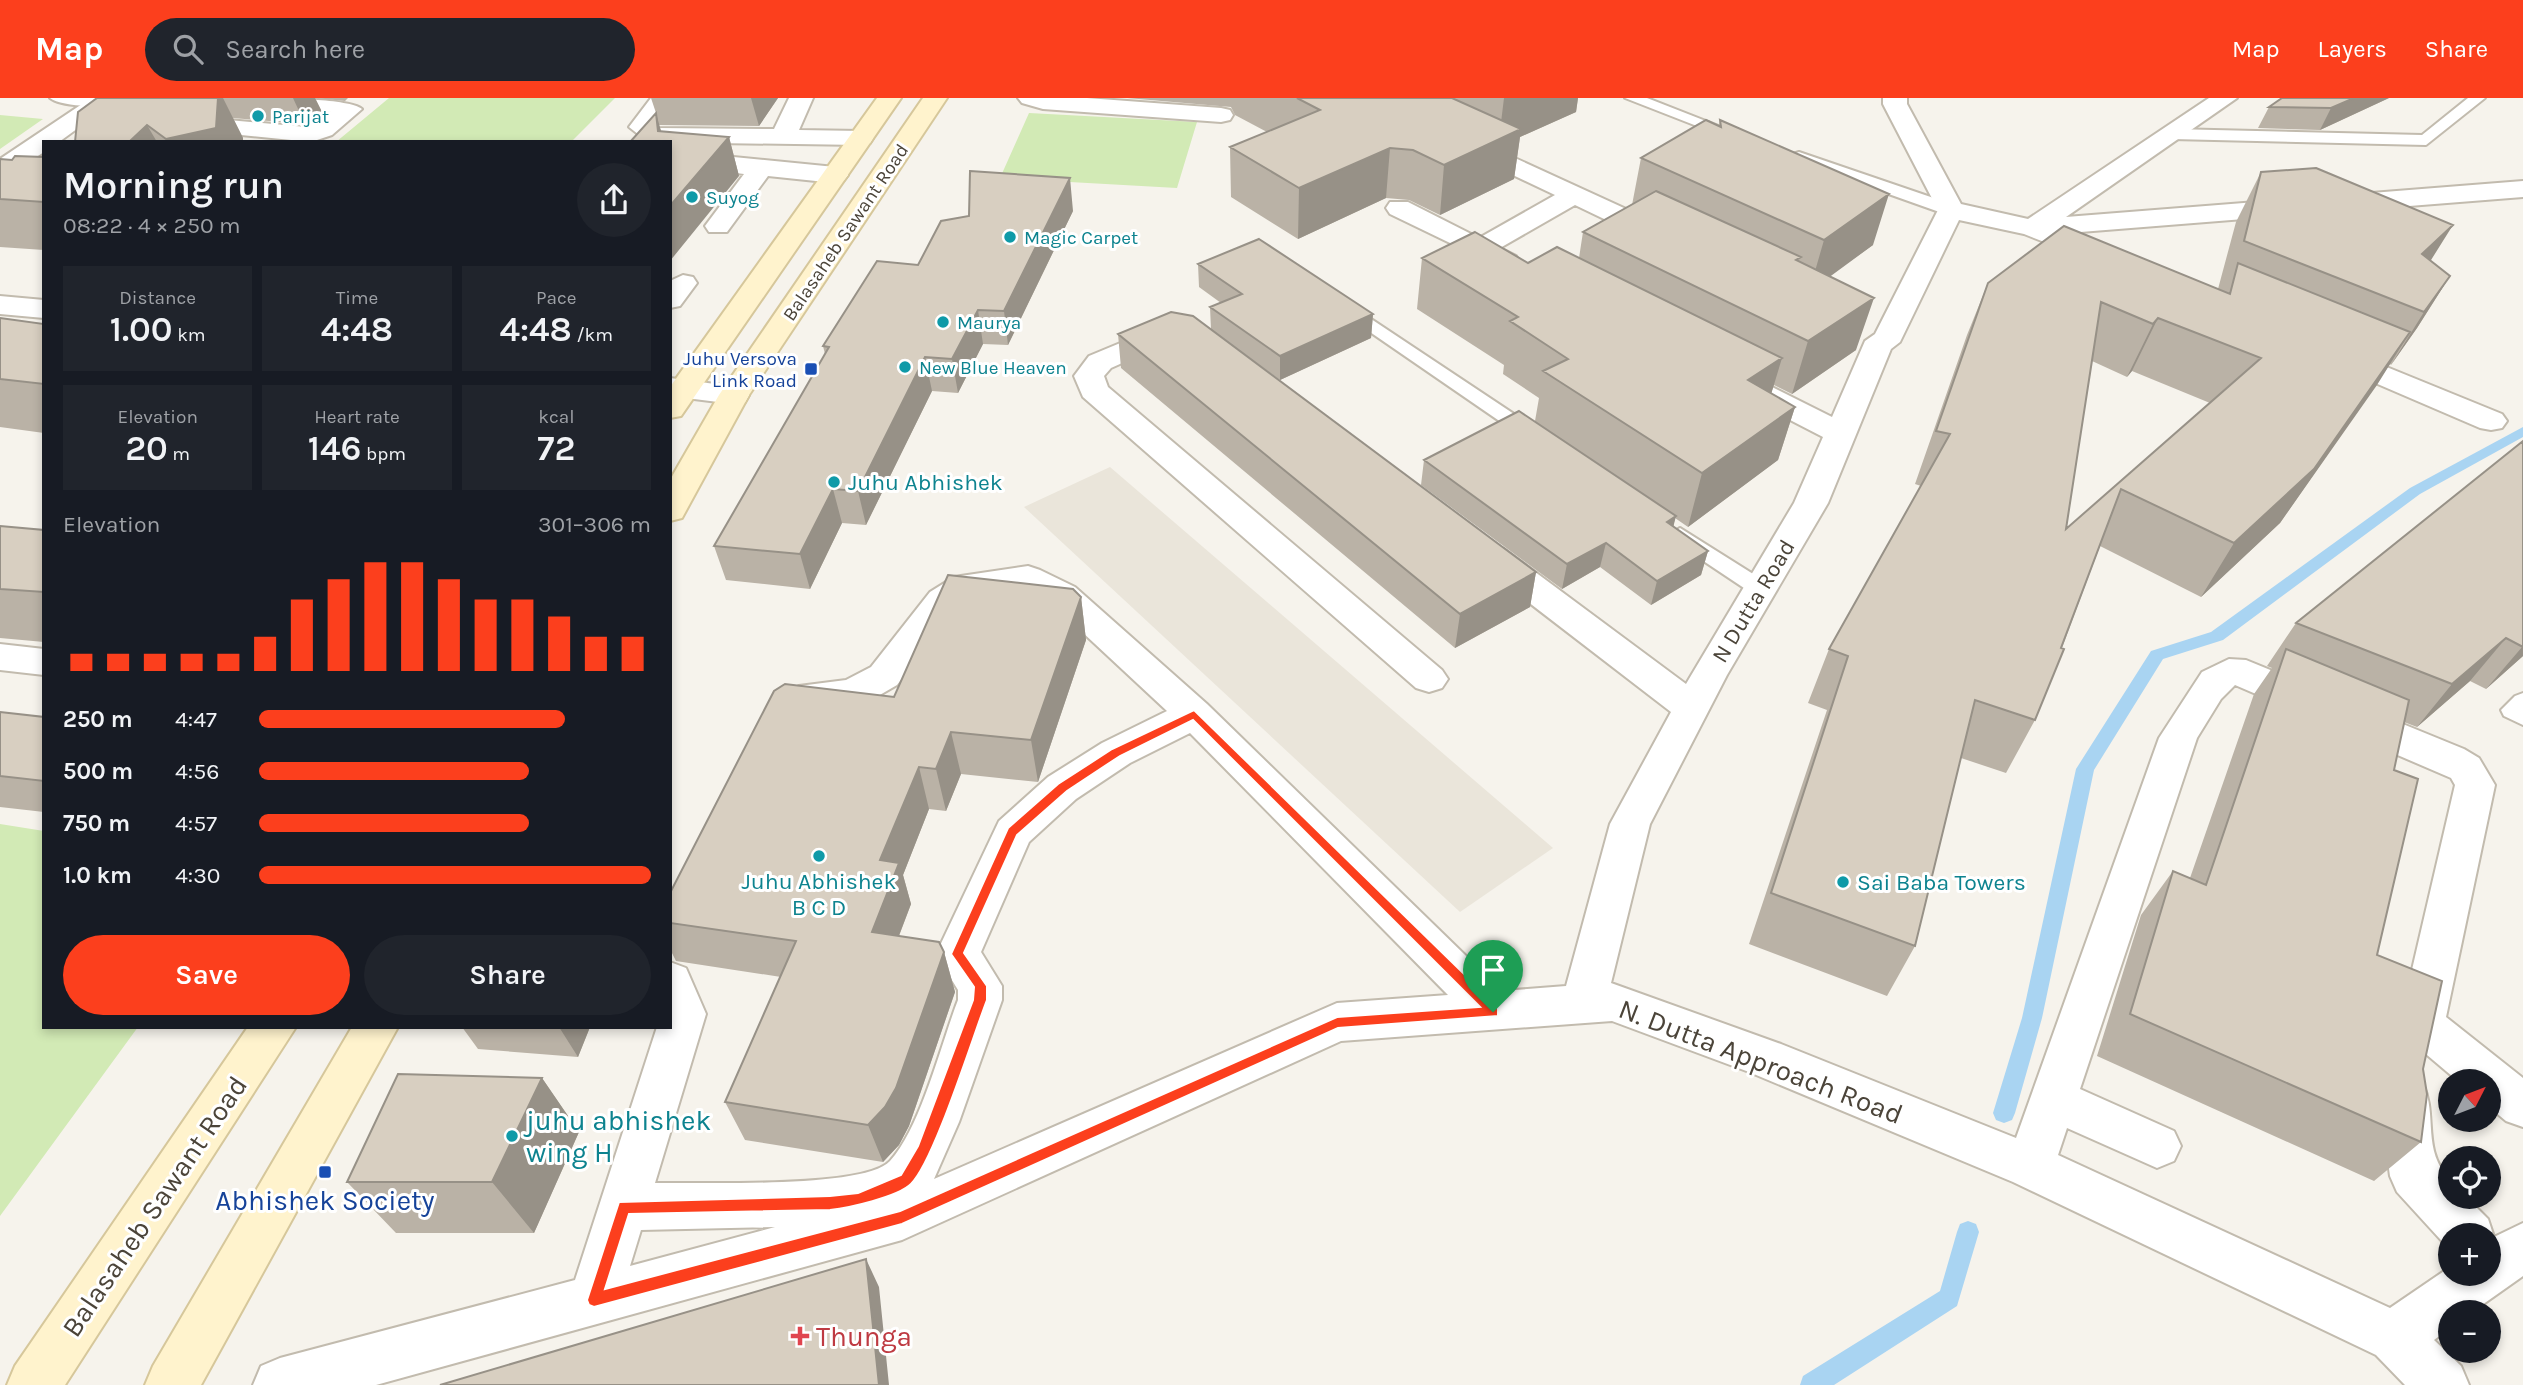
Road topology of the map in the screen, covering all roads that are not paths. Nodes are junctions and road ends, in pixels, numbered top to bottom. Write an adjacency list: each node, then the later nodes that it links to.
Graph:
1 (58, 98): 13 (lane)
2 (178, 98): 3 (street)
3 (262, 98)
4 (663, 98): 18 (street)
5 (801, 98): 18 (street)
6 (889, 98): 19 (main road, Balasaheb Sawant Road)
7 (935, 98): 47 (main road, Balasaheb Sawant Road)
8 (1030, 98): 14 (street)
9 (1633, 98): 20 (lane)
10 (1895, 98): 33 (street)
11 (2225, 98): 17 (street)
12 (2477, 98): 17 (lane)
13 (104, 100): 21 (street)
14 (1137, 103): 15 (street)
15 (1221, 115)
16 (1442, 132): 31 (street)
17 (2172, 134): 35 (street)
18 (783, 137): 19 (street)
19 (861, 138): 29 (main road, Balasaheb Sawant Road)
20 (1746, 139)
21 (53, 140)
22 (160, 140): 23 (street)
23 (262, 140)
24 (42, 148): 28 (street)
25 (1784, 152): 33 (lane)
26 (672, 159): 27 (street)
27 (761, 168): 29 (street); 34 (street)
28 (8, 175)
29 (835, 175): 46 (main road, Balasaheb Sawant Road)
30 (2523, 189): 35 (street)
31 (1574, 195): 36 (street); 37 (street)
32 (1399, 208): 37 (street)
33 (1951, 210): 35 (street); 49 (street, N Dutta Road)
34 (718, 226)
35 (2032, 228): 38 (street)
36 (1685, 247)
37 (1479, 249): 39 (street)
38 (2121, 265)
39 (1528, 274)
40 (41, 291): 42 (street)
41 (1325, 293): 50 (lane)
42 (3, 297)
43 (1195, 337): 57 (street)
44 (2312, 346): 48 (street)
45 (1724, 374): 49 (street)
46 (674, 395): 47 (street)
47 (734, 396): 51 (main road, Balasaheb Sawant Road)
48 (2491, 421)
49 (1841, 434): 54 (street, N Dutta Road)
50 (1556, 450)
51 (672, 506)
52 (1660, 521): 54 (lane)
53 (1468, 539): 59 (street)
54 (1761, 589): 59 (street, N Dutta Road)
55 (0, 657): 56 (street)
56 (42, 662)
57 (1429, 679)
58 (2523, 702): 61 (lane)
59 (1692, 708): 64 (street, N Dutta Road)
60 (1194, 714): 62 (street); 65 (street); 73 (street)
61 (2523, 716)
62 (771, 724)
63 (672, 986): 74 (street)
64 (1583, 1005): 65 (street, N. Dutta Approach Road); 72 (street, N. Dutta Approach Road)
65 (1493, 1012): 73 (street, N. Dutta Approach Road)
66 (2423, 1025): 69 (street); 70 (street); 75 (street)
67 (273, 1029): 79 (main road, Balasaheb Sawant Road)
68 (375, 1029): 80 (main road)
69 (2051, 1099): 71 (street); 72 (street)
70 (2523, 1106)
71 (2157, 1146)
72 (2030, 1166): 78 (street, N. Dutta Approach Road)
73 (904, 1199): 74 (street); 77 (street, N. Dutta Approach Road)
74 (624, 1207): 77 (street)
75 (2459, 1223)
76 (2457, 1286): 78 (street)
77 (594, 1300): 81 (street, N. Dutta Approach Road)
78 (2394, 1337): 82 (street, N. Dutta Approach Road)
79 (34, 1385)
80 (172, 1385)
81 (280, 1385)
82 (2442, 1385)

